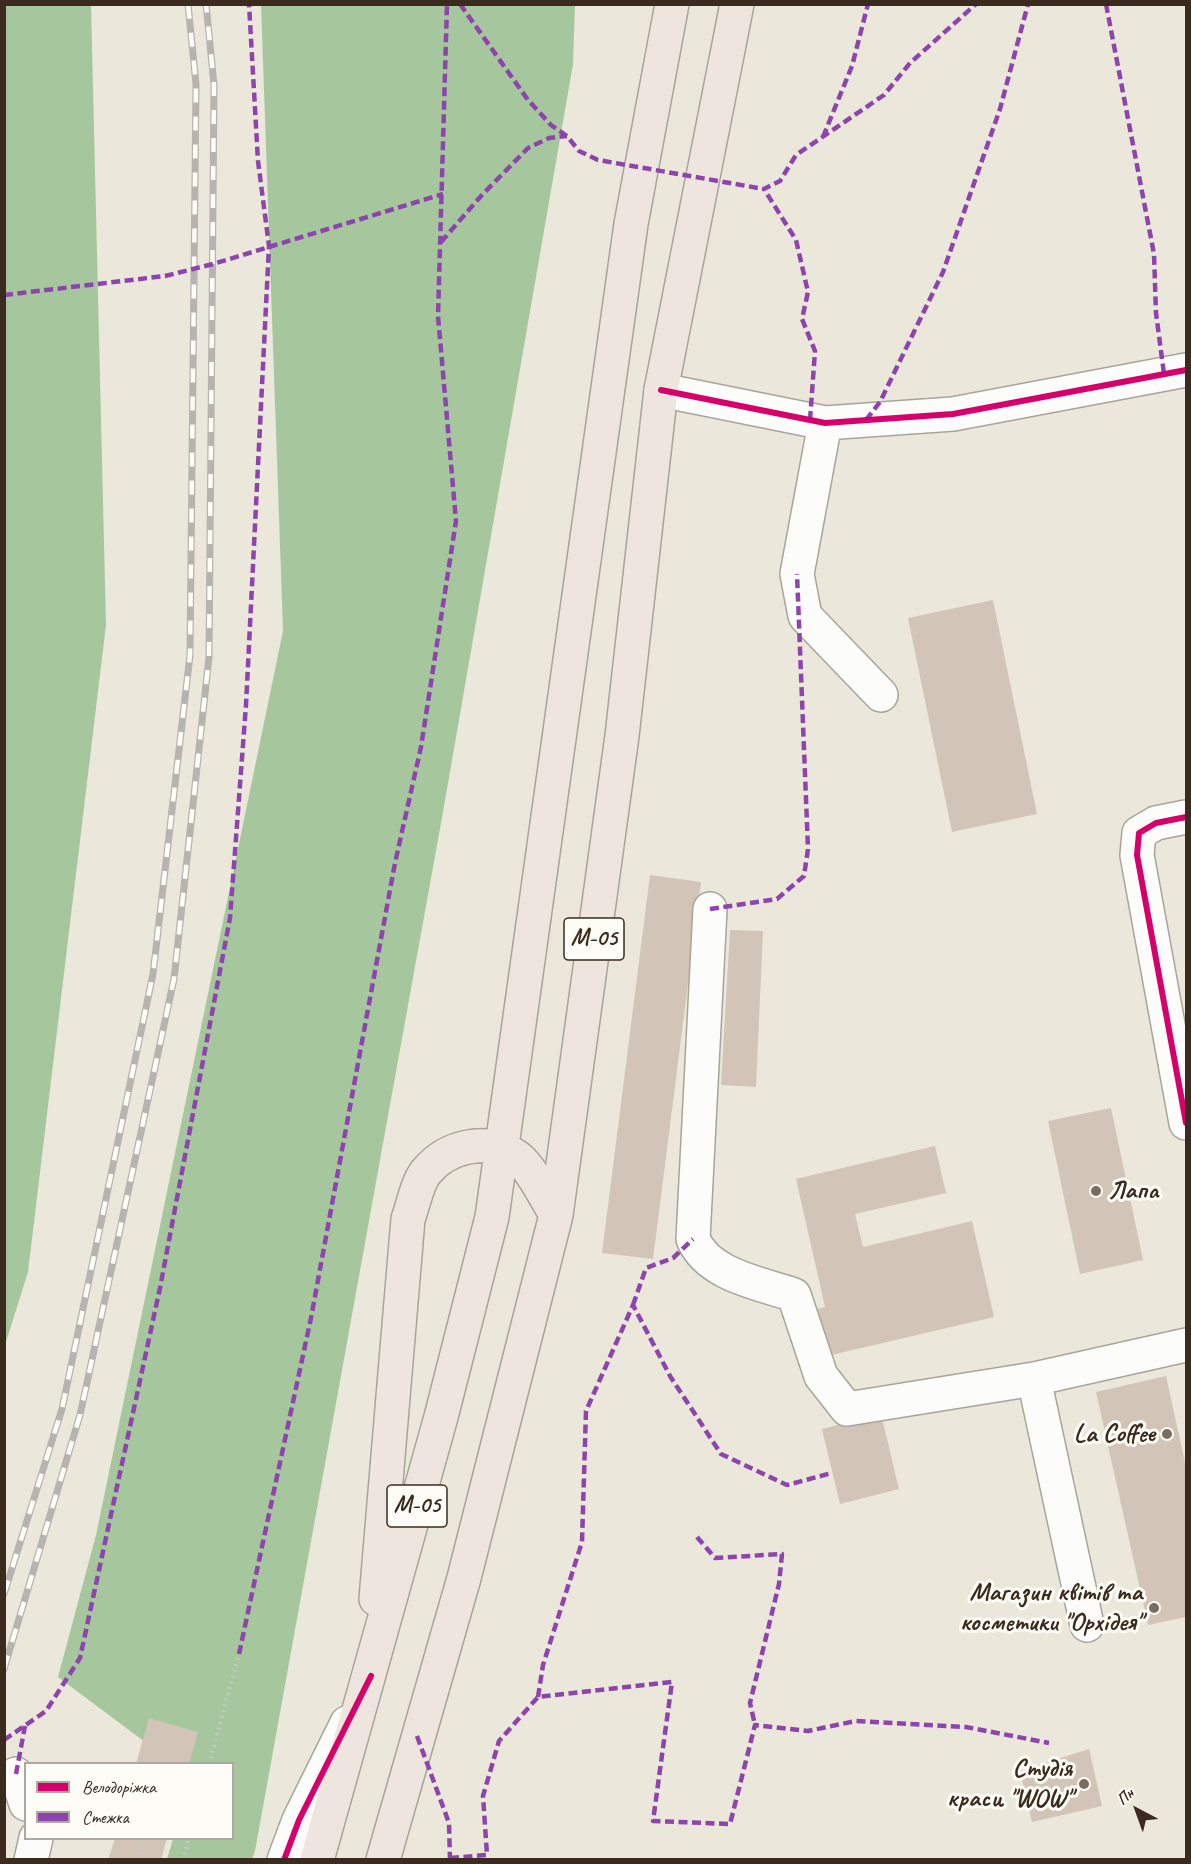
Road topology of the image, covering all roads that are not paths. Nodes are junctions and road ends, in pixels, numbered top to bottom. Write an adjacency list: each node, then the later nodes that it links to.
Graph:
1 (672, 4): 10 (highway, М-05)
2 (737, 4): 4 (highway, М-05)
3 (1186, 370): 5 (street)
4 (661, 390): 5 (street); 11 (highway, М-05)
5 (825, 423): 6 (street)
6 (881, 695)
7 (1186, 817): 9 (street)
8 (710, 909): 13 (street)
9 (1186, 1124)
10 (503, 1149): 11 (highway); 15 (highway, М-05); 15 (highway)
11 (556, 1215): 20 (highway, М-05)
12 (1186, 1344): 13 (street)
13 (1034, 1379): 14 (street)
14 (1087, 1625)
15 (370, 1676): 18 (street); 19 (highway, М-05)
16 (36, 1840): 17 (street)
17 (31, 1860)
18 (284, 1860)
19 (317, 1860)
20 (383, 1860)

